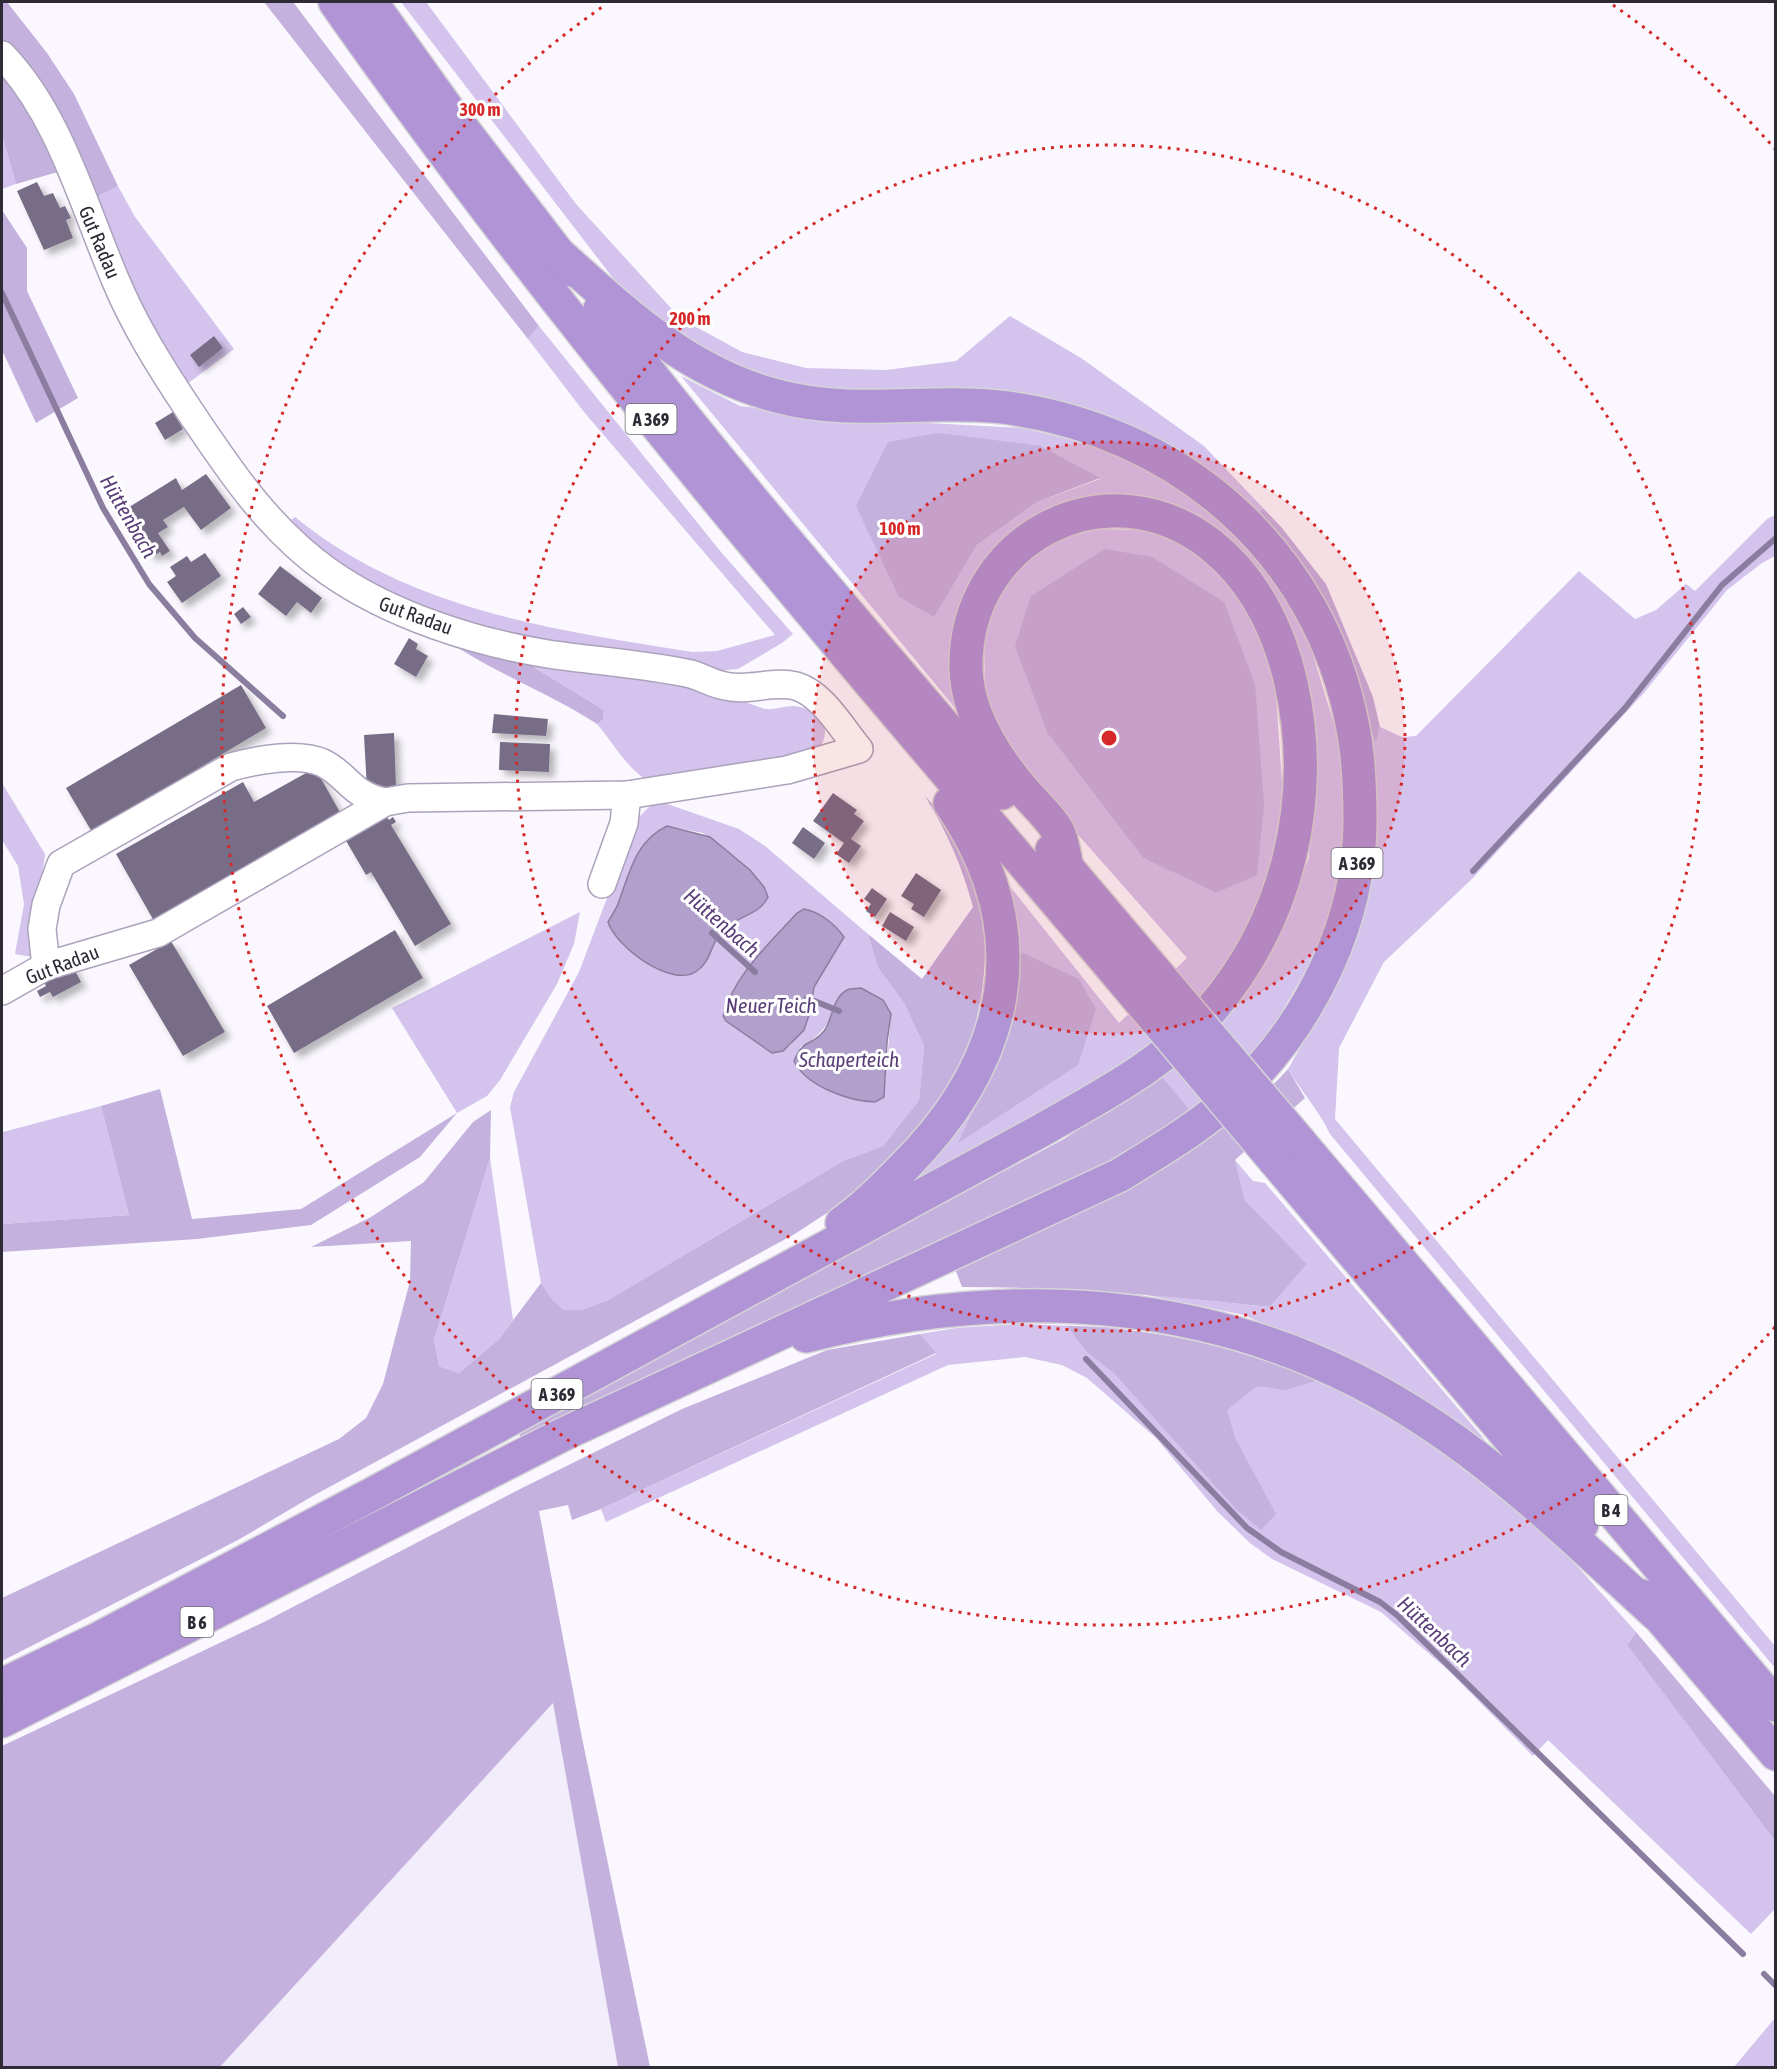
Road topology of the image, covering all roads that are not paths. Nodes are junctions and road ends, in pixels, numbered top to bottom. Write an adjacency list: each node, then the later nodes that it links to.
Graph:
1 (335, 2): 5 (highway, A 369)
2 (371, 2): 4 (highway, A 369)
3 (2, 55): 6 (street, Gut Radau)
4 (559, 254): 8 (highway, A 369); 15 (highway, A 369)
5 (918, 739): 11 (highway, A 369); 13 (highway, A 369)
6 (627, 795): 7 (street, Gut Radau); 9 (street)
7 (385, 802): 10 (street, Gut Radau); 10 (street)
8 (1066, 867): 11 (highway, A 369); 13 (highway)
9 (602, 884)
10 (46, 966): 12 (street, Gut Radau)
11 (1131, 966): 14 (highway, A 369, bridge)
12 (2, 991)
13 (735, 1298): 16 (highway, A 369)
14 (1433, 1324): 18 (highway, B 4); 20 (highway, B 4)
15 (727, 1356): 17 (highway, A 369); 18 (highway)
16 (378, 1491): 19 (highway, B 6)
17 (392, 1522): 21 (highway, B 6)
18 (1656, 1614): 22 (highway, B 4)
19 (2, 1685)
20 (1776, 1705)
21 (2, 1721)
22 (1776, 1754)

